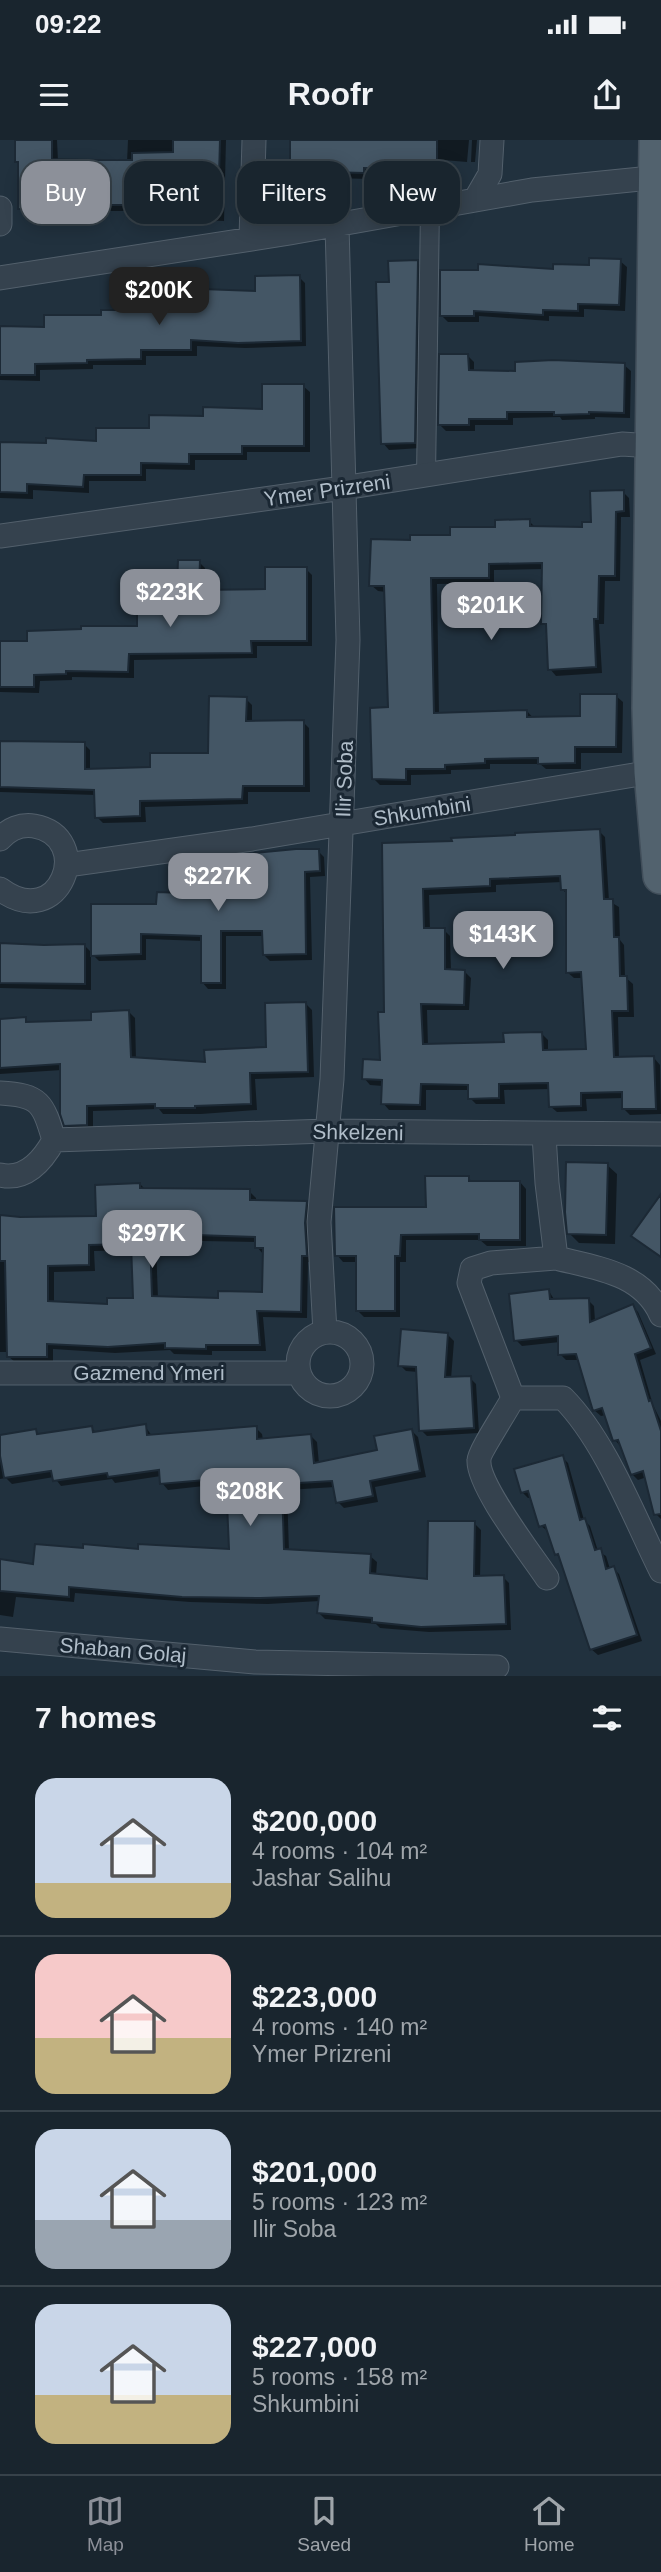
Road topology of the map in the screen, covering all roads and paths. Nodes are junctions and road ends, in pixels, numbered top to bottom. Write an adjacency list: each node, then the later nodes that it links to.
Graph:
1 (254, 140): 12 (street)
2 (492, 140): 5 (street)
3 (657, 140): 4 (main road)
4 (659, 177): 5 (street); 14 (main road)
5 (475, 200): 6 (street)
6 (460, 203)
7 (0, 208): 9 (street)
8 (364, 220): 11 (street)
9 (0, 224)
10 (430, 224): 15 (street)
11 (337, 225): 12 (street); 16 (street, Ilir Soba)
12 (251, 238): 13 (street)
13 (0, 278)
14 (653, 446): 15 (street, Ymer Prizreni); 18 (main road)
15 (426, 475): 16 (street, Ymer Prizreni)
16 (343, 488): 17 (street, Ymer Prizreni); 19 (street, Ilir Soba)
17 (0, 536)
18 (652, 772): 19 (street, Shkumbini); 22 (main road)
19 (342, 824): 21 (street, Shkumbini); 25 (street, Ilir Soba)
20 (0, 839): 21 (street)
21 (67, 865): 23 (street)
22 (661, 876)
23 (0, 889)
24 (0, 1093): 28 (street)
25 (327, 1131): 26 (street, Shkelzeni); 28 (street, Shkelzeni); 32 (street, Ilir Soba)
26 (544, 1135): 27 (street, Shkelzeni); 30 (street)
27 (661, 1135)
28 (54, 1140): 29 (street)
29 (0, 1175)
30 (556, 1258): 31 (street); 35 (street)
31 (661, 1315)
32 (325, 1332): 34 (street); 34 (street)
33 (0, 1373): 34 (street, Gazmend Ymeri)
34 (299, 1373)
35 (513, 1398): 36 (street); 37 (street)
36 (661, 1571)
37 (547, 1578)
38 (0, 1639): 39 (street, Shaban Golaj)
39 (497, 1667)

